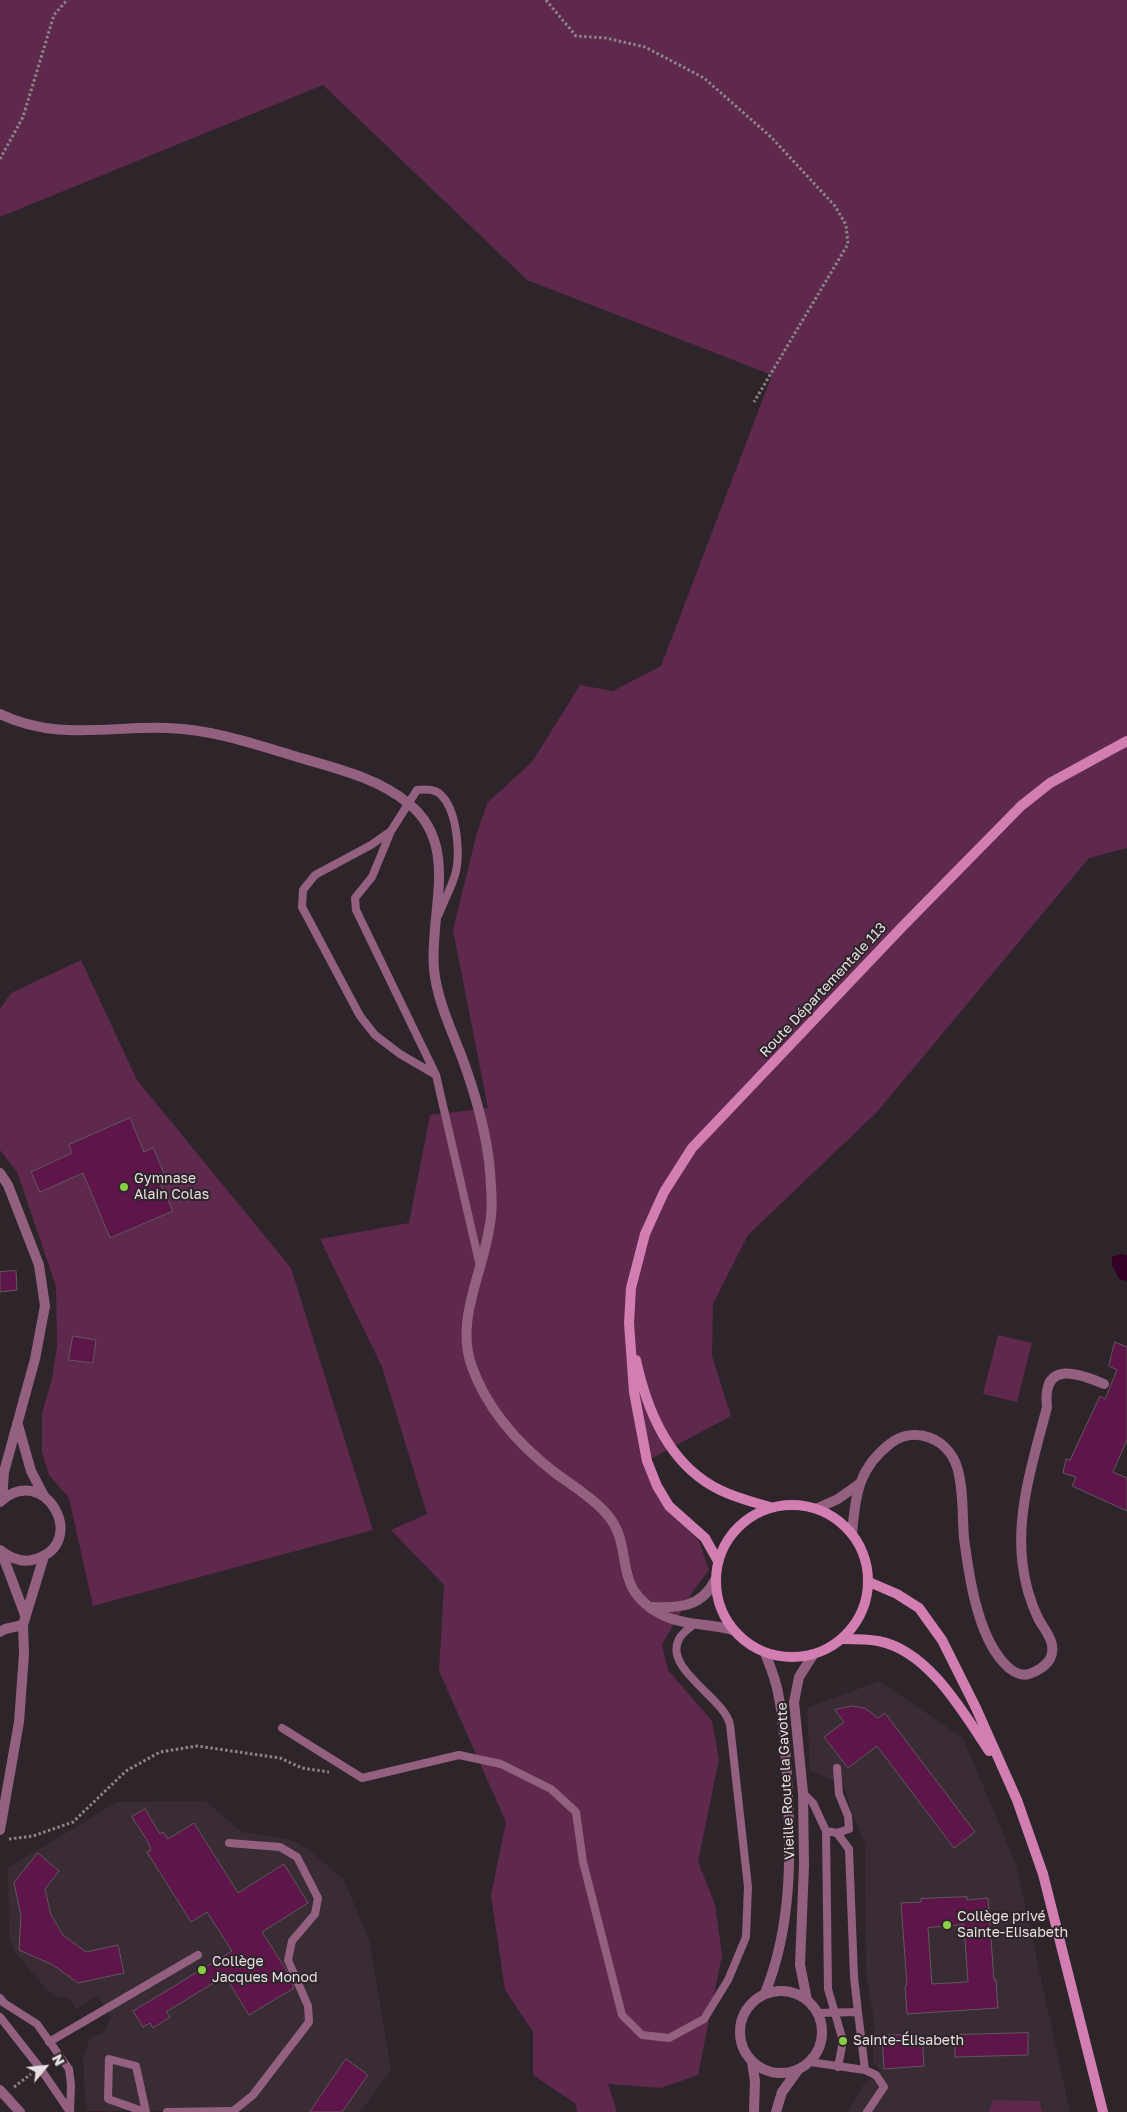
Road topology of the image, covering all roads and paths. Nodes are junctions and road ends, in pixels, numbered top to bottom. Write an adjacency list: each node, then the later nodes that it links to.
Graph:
1 (67, 0): 3 (path)
2 (546, 0): 4 (path)
3 (0, 159)
4 (754, 402)
5 (0, 714): 7 (street)
6 (1127, 741): 13 (main road, Route Départementale 113)
7 (408, 803): 8 (lane); 9 (street); 9 (lane)
8 (390, 831): 10 (lane); 10 (lane)
9 (435, 926): 12 (street)
10 (436, 1075): 12 (lane)
11 (0, 1172): 15 (street)
12 (480, 1266): 27 (street)
13 (629, 1323): 19 (main road, Route Départementale 113); 24 (main road, Route Départementale 113)
14 (1104, 1384): 16 (street)
15 (18, 1424): 17 (street); 18 (street)
16 (859, 1484): 20 (street); 21 (street)
17 (44, 1496): 18 (street); 23 (street)
18 (1, 1501)
19 (770, 1507): 20 (main road); 24 (main road)
20 (818, 1508): 21 (main road)
21 (852, 1533): 26 (main road)
22 (0, 1550): 23 (street); 28 (street)
23 (44, 1556): 28 (street)
24 (718, 1561): 25 (main road)
25 (715, 1580): 27 (street); 30 (main road)
26 (869, 1582): 32 (main road); 37 (main road)
27 (650, 1606): 29 (street)
28 (24, 1620): 31 (street); 40 (street)
29 (692, 1624): 30 (street); 35 (lane)
30 (733, 1630): 33 (main road)
31 (0, 1632)
32 (843, 1638): 34 (main road); 37 (main road)
33 (766, 1653): 34 (main road); 47 (street, Vieille Route la Gavotte)
34 (813, 1655): 39 (street, Vieille Route la Gavotte)
35 (282, 1728)
36 (837, 1768): 43 (lane)
37 (1002, 1770): 69 (main road)
38 (336, 1773): 44 (path)
39 (803, 1793): 42 (lane); 49 (street, Vieille Route la Gavotte)
40 (3, 1799): 41 (street)
41 (0, 1830)
42 (826, 1831): 43 (lane); 52 (lane)
43 (837, 1833): 50 (lane)
44 (0, 1840)
45 (230, 1843): 61 (lane)
46 (198, 1954): 54 (lane)
47 (765, 1993): 49 (street); 55 (street)
48 (0, 1998): 54 (lane)
49 (807, 2000): 51 (street)
50 (858, 2012): 52 (lane); 59 (lane)
51 (818, 2013): 52 (lane); 56 (street)
52 (836, 2013): 57 (lane)
53 (0, 2017): 63 (lane)
54 (49, 2042): 63 (lane)
55 (752, 2062): 58 (street); 66 (street)
56 (810, 2062): 57 (lane); 58 (street)
57 (838, 2067): 59 (lane)
58 (798, 2070): 67 (street)
59 (865, 2070): 68 (lane)
60 (0, 2090): 62 (street)
61 (232, 2111): 65 (lane)
62 (20, 2112)
63 (70, 2112)
64 (145, 2112): 64 (lane)
65 (167, 2112)
66 (754, 2112)
67 (776, 2112)
68 (867, 2112)
69 (1102, 2112)

